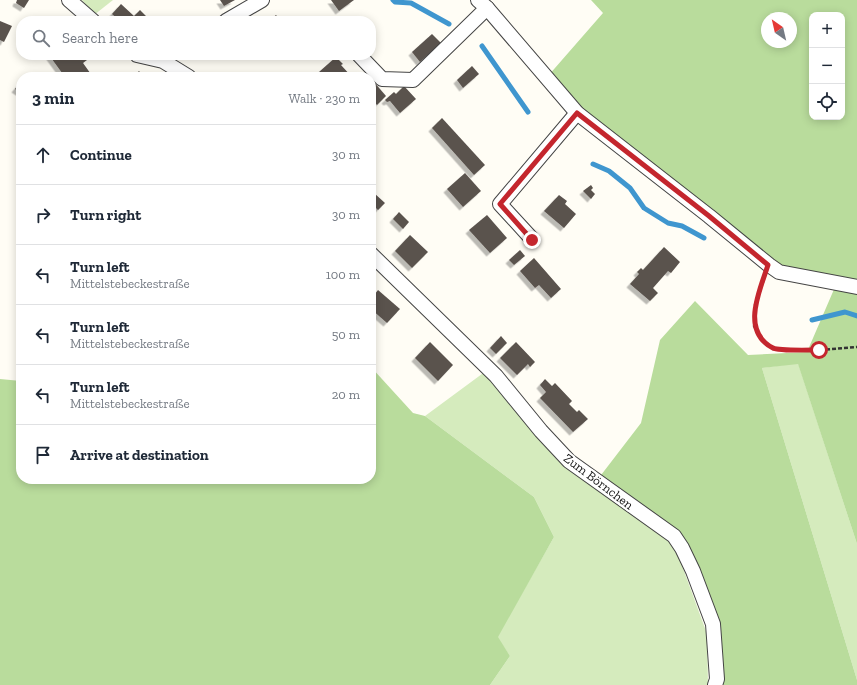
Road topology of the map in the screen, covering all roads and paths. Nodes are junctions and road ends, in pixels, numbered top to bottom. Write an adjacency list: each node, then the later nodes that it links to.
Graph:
1 (69, 0): 4 (street)
2 (262, 0): 5 (street)
3 (483, 4): 10 (street); 11 (street)
4 (87, 16)
5 (235, 16)
6 (170, 60): 8 (street)
7 (364, 60): 9 (street)
8 (183, 72)
9 (375, 72)
10 (376, 73)
11 (577, 113): 12 (street); 14 (street)
12 (532, 240)
13 (376, 259): 17 (street, Zum Börnchen)
14 (768, 265): 15 (street); 16 (path)
15 (857, 287)
16 (857, 347)
17 (715, 685)

